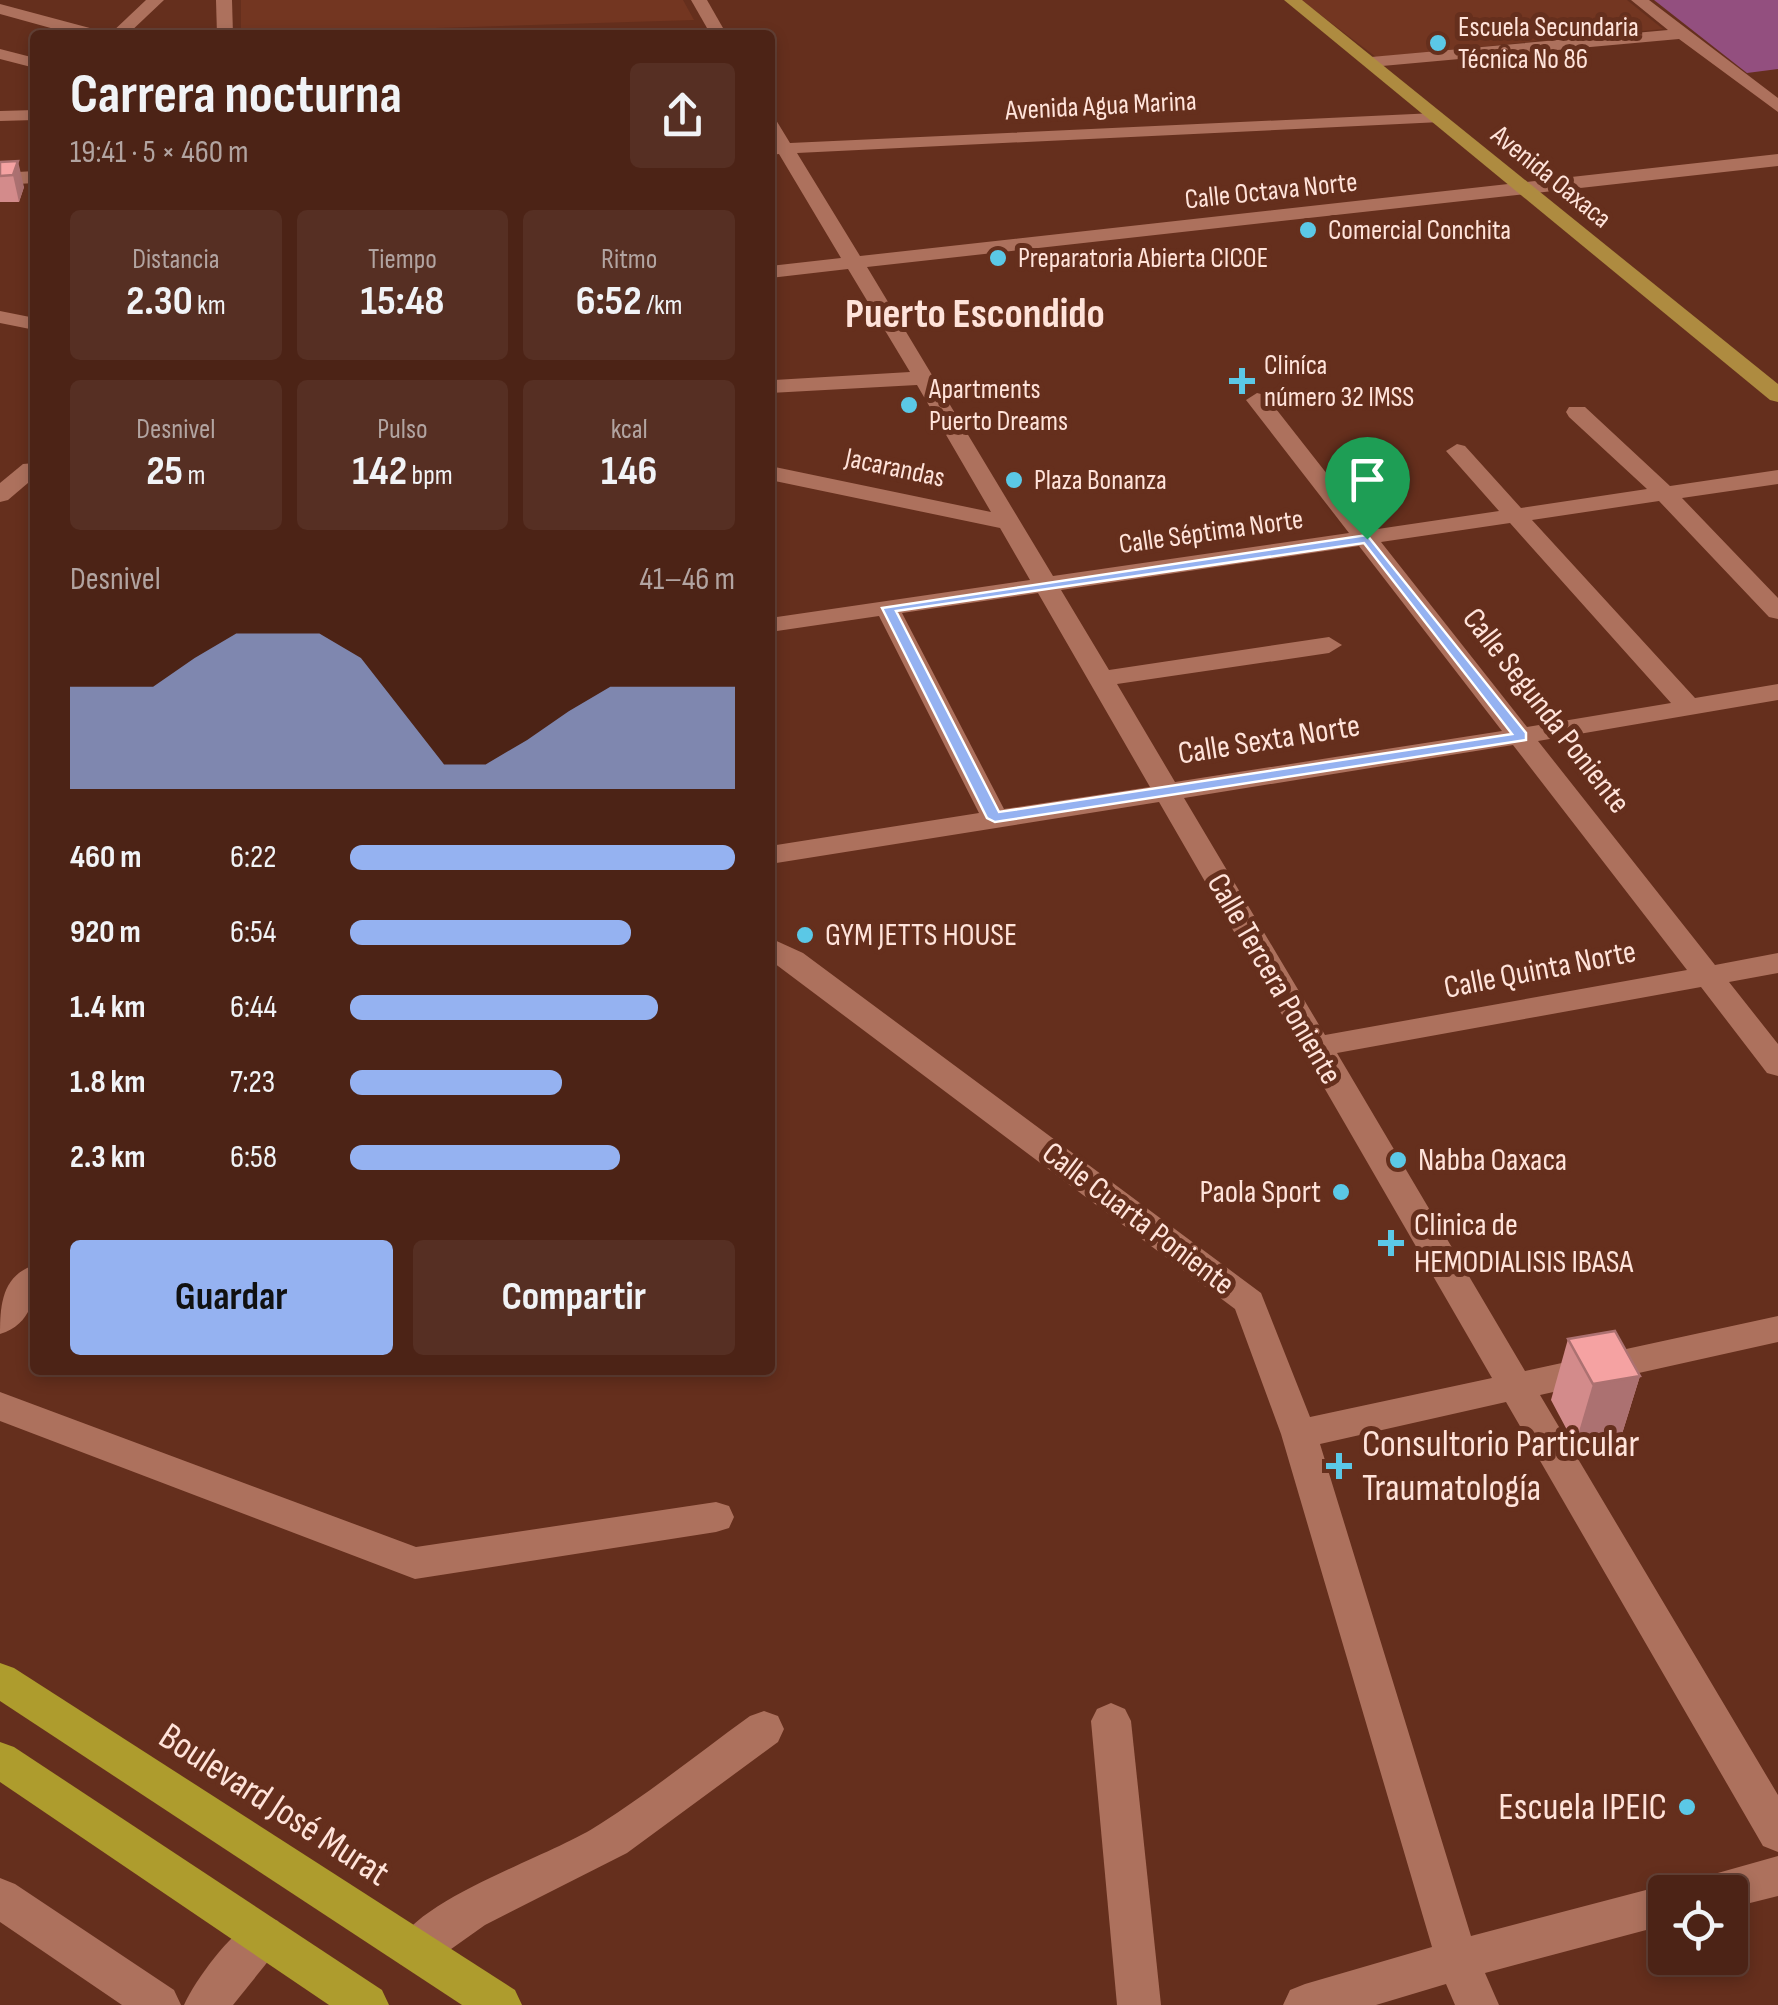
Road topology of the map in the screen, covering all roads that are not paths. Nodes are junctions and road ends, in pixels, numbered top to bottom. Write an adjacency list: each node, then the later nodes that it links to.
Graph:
1 (156, 0): 8 (street)
2 (224, 0): 9 (street)
3 (699, 0): 10 (street)
4 (1292, 0): 14 (main road, Avenida Oaxaca)
5 (1639, 0): 11 (street)
6 (0, 9): 7 (street)
7 (78, 30)
8 (123, 30)
9 (225, 30)
10 (716, 30)
11 (1681, 34): 14 (street); 15 (street)
12 (0, 54): 13 (street)
13 (30, 62)
14 (1371, 62): 18 (main road, Avenida Oaxaca)
15 (1778, 108)
16 (30, 115): 17 (street)
17 (0, 116)
18 (1435, 118): 19 (street, Avenida Agua Marina); 23 (main road, Avenida Oaxaca)
19 (777, 149): 24 (street, Calle Tercera Poniente)
20 (1778, 160): 23 (street, Calle Octava Norte)
21 (30, 178): 22 (street)
22 (0, 179)
23 (1524, 191): 24 (street, Calle Octava Norte); 30 (main road, Avenida Oaxaca)
24 (854, 263): 25 (street, Calle Octava Norte); 28 (street, Calle Tercera Poniente)
25 (775, 271)
26 (0, 318): 27 (street)
27 (30, 323)
28 (924, 378): 29 (street); 42 (street, Calle Tercera Poniente)
29 (775, 386)
30 (1778, 395)
31 (1257, 400): 43 (street, Calle Segunda Poniente)
32 (1577, 412): 39 (street)
33 (1457, 451): 41 (street)
34 (0, 463): 35 (street)
35 (30, 469)
36 (30, 472): 40 (street)
37 (775, 474): 42 (street, Jacarandas)
38 (1778, 477): 39 (street, Calle Séptima Norte)
39 (1665, 494): 41 (street, Calle Séptima Norte); 46 (street)
40 (0, 496)
41 (1517, 515): 43 (street, Calle Séptima Norte); 51 (street)
42 (1007, 522): 44 (street, Calle Tercera Poniente)
43 (1367, 539): 44 (street, Calle Séptima Norte); 52 (street, Calle Segunda Poniente)
44 (1046, 586): 45 (street, Calle Séptima Norte); 49 (street, Calle Tercera Poniente)
45 (888, 608): 47 (street, Calle Séptima Norte); 54 (street)
46 (1778, 612)
47 (775, 625)
48 (1329, 645): 49 (street)
49 (1102, 679): 53 (street, Calle Tercera Poniente)
50 (1778, 692): 51 (street, Calle Sexta Norte)
51 (1690, 708): 52 (street, Calle Sexta Norte)
52 (1521, 736): 53 (street, Calle Sexta Norte); 58 (street, Calle Segunda Poniente)
53 (1165, 792): 54 (street, Calle Sexta Norte); 59 (street, Calle Tercera Poniente)
54 (995, 818): 55 (street, Calle Sexta Norte)
55 (775, 853)
56 (775, 951): 66 (street, Calle Cuarta Poniente)
57 (1778, 963): 58 (street, Calle Quinta Norte)
58 (1707, 974): 59 (street, Calle Quinta Norte); 60 (street, Calle Segunda Poniente)
59 (1314, 1048): 64 (street, Calle Tercera Poniente)
60 (1778, 1065)
61 (30, 1284): 62 (street)
62 (0, 1320)
63 (1778, 1329): 64 (street)
64 (1516, 1386): 66 (street); 72 (street, Calle Tercera Poniente)
65 (0, 1406): 67 (street)
66 (1299, 1434): 79 (street, Calle Cuarta Poniente)
67 (716, 1517)
68 (0, 1680): 78 (highway, Boulevard José Murat)
69 (1111, 1721): 84 (street)
70 (764, 1728): 78 (street)
71 (0, 1760): 77 (highway)
72 (1778, 1833)
73 (1778, 1876): 74 (street)
74 (1748, 1884)
75 (0, 1898): 80 (street)
76 (1648, 1910): 79 (street)
77 (262, 1934): 81 (street); 82 (highway)
78 (415, 1950): 83 (highway, Boulevard José Murat)
79 (1457, 1960): 85 (street); 86 (street, Calle Cuarta Poniente)
80 (159, 2005)
81 (206, 2005)
82 (367, 2005)
83 (500, 2005)
84 (1139, 2005)
85 (1305, 2005)
86 (1477, 2005)

